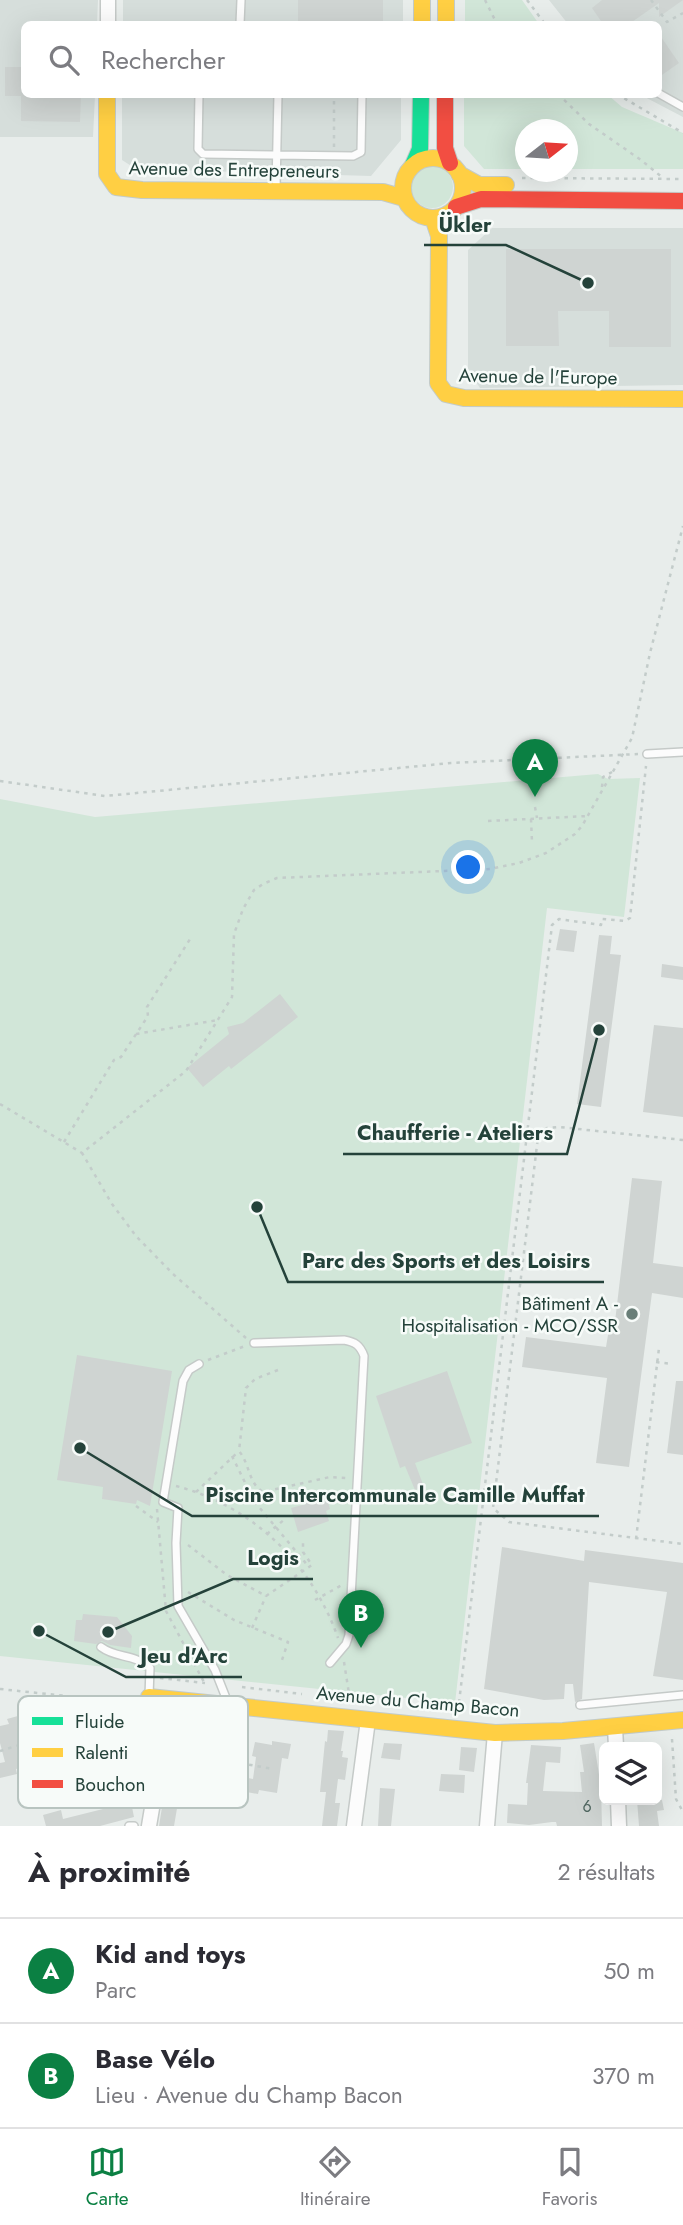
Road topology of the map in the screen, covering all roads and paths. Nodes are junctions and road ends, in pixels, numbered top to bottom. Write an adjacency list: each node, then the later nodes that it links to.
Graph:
1 (108, 0): 9 (street)
2 (241, 0): 10 (lane)
3 (422, 0): 11 (street)
4 (446, 0): 12 (street)
5 (485, 0): 13 (path)
6 (527, 0): 14 (path)
7 (651, 0): 8 (path)
8 (683, 13)
9 (108, 21)
10 (240, 21)
11 (422, 21)
12 (446, 21)
13 (496, 21)
14 (543, 21)
15 (662, 95): 25 (lane)
16 (107, 98): 33 (street, Avenue des Entrepreneurs)
17 (198, 98): 27 (lane)
18 (278, 98): 27 (lane)
19 (334, 98): 28 (path)
20 (362, 98): 28 (lane)
21 (421, 98): 29 (street)
22 (445, 98): 30 (street)
23 (562, 98): 32 (path)
24 (624, 98): 26 (path)
25 (683, 107)
26 (683, 133)
27 (276, 155): 28 (lane); 33 (lane)
28 (334, 156)
29 (413, 165): 30 (street); 34 (street)
30 (455, 169): 32 (street); 36 (street)
31 (578, 180): 32 (path)
32 (676, 183)
33 (276, 191): 34 (street, Avenue des Entrepreneurs)
34 (404, 198): 37 (street)
35 (683, 201): 36 (street)
36 (456, 207): 37 (street)
37 (433, 218): 38 (street, Avenue de l'Europe)
38 (683, 399)
39 (683, 526): 42 (path)
40 (683, 751): 41 (lane)
41 (647, 754): 42 (path); 103 (path)
42 (622, 755): 43 (path); 45 (path)
43 (0, 781)
44 (535, 807): 47 (path)
45 (588, 816): 47 (path); 51 (path)
46 (531, 819): 47 (path); 48 (path); 49 (path)
47 (537, 819)
48 (488, 821)
49 (532, 842)
50 (192, 936): 52 (path)
51 (218, 1020): 52 (path); 56 (path)
52 (136, 1034): 55 (path)
53 (0, 1104): 55 (path)
54 (683, 1140): 76 (path)
55 (64, 1142): 56 (path)
56 (82, 1153): 57 (path)
57 (254, 1343): 60 (path); 65 (lane)
58 (659, 1348): 59 (path)
59 (656, 1362): 61 (path); 76 (path)
60 (199, 1364): 66 (lane)
61 (672, 1364)
62 (278, 1370): 63 (path)
63 (239, 1451): 64 (path); 65 (path)
64 (232, 1456): 67 (path); 71 (path)
65 (356, 1478): 88 (lane)
66 (166, 1484): 67 (path); 74 (lane)
67 (196, 1492): 72 (path)
68 (136, 1506): 70 (path)
69 (285, 1519): 71 (path)
70 (158, 1522)
71 (277, 1526): 72 (path); 78 (path)
72 (267, 1534): 79 (path)
73 (160, 1535): 74 (path)
74 (176, 1537): 81 (lane); 83 (path)
75 (303, 1539): 78 (path)
76 (636, 1539): 77 (path)
77 (683, 1544)
78 (309, 1567): 79 (path)
79 (303, 1572): 83 (path); 84 (path)
80 (342, 1586): 84 (path)
81 (178, 1594): 82 (path); 86 (path); 99 (lane)
82 (164, 1595)
83 (265, 1596): 86 (path)
84 (320, 1597): 85 (path); 88 (path)
85 (315, 1600)
86 (252, 1628): 89 (path)
87 (102, 1647): 91 (lane)
88 (341, 1650): 90 (lane); 102 (path)
89 (282, 1660)
90 (330, 1663)
91 (149, 1677): 92 (path); 98 (lane)
92 (205, 1683)
93 (242, 1687): 95 (path)
94 (0, 1689): 97 (path)
95 (311, 1695)
96 (683, 1695): 100 (lane)
97 (70, 1696)
98 (149, 1696)
99 (226, 1696)
100 (580, 1705)
101 (248, 1706): 102 (street, Avenue du Champ Bacon)
102 (360, 1719): 106 (street, Avenue du Champ Bacon); 116 (street)
103 (457, 1720)
104 (677, 1721): 105 (street, Avenue du Champ Bacon); 114 (path)
105 (615, 1727): 106 (street, Avenue du Champ Bacon); 107 (street)
106 (495, 1733): 117 (street)
107 (616, 1742)
108 (18, 1745): 109 (path)
109 (0, 1751)
110 (248, 1764): 111 (path)
111 (273, 1769)
112 (618, 1805): 118 (street)
113 (152, 1808): 115 (street)
114 (683, 1812)
115 (149, 1826)
116 (354, 1826)
117 (487, 1826)
118 (619, 1826)

